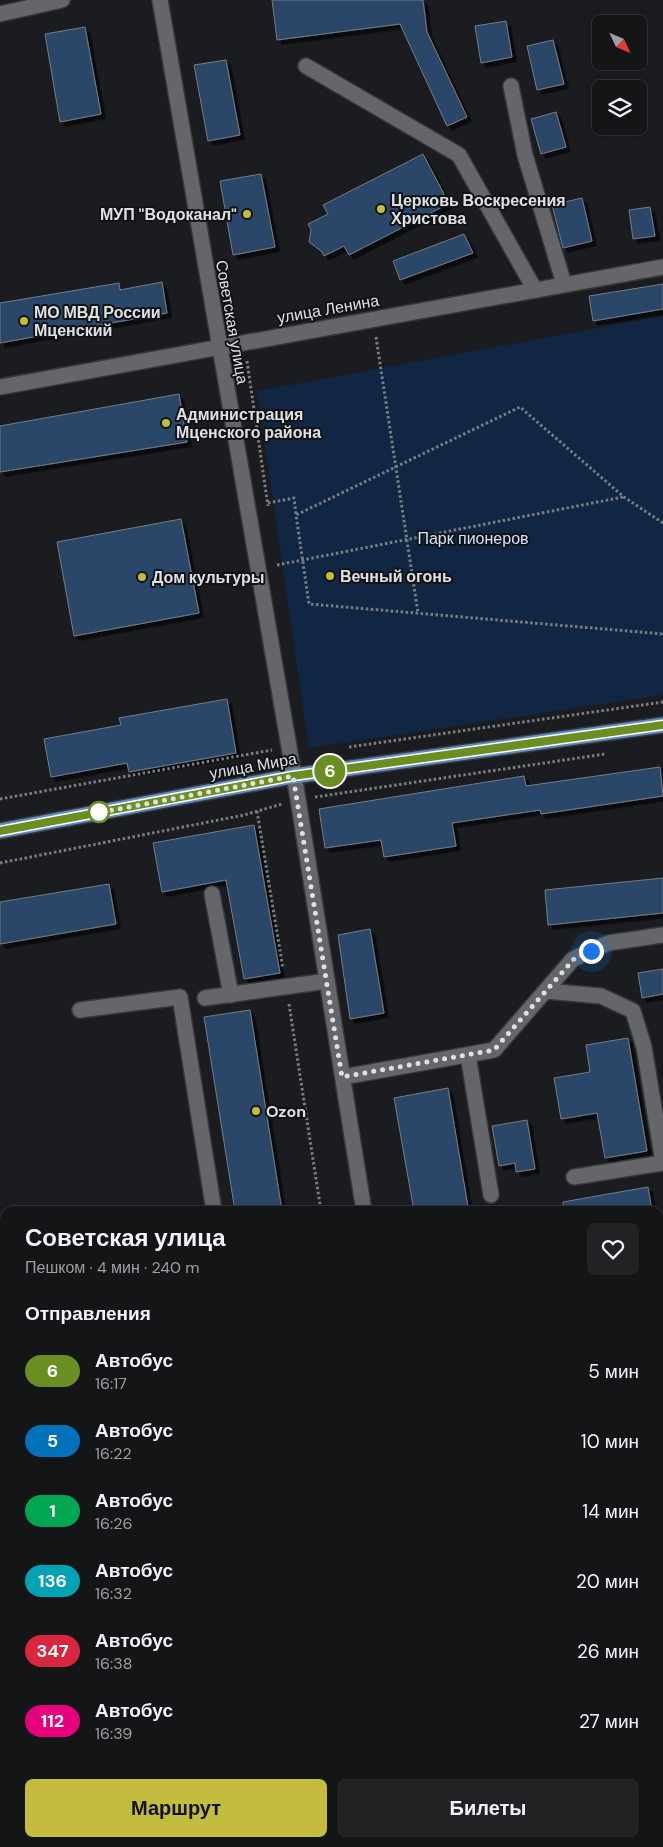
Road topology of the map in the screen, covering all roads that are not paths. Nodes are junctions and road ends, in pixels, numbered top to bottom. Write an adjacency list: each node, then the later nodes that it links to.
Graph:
1 (62, 0): 3 (street)
2 (160, 0): 9 (street, Советская улица)
3 (0, 14)
4 (306, 66): 8 (street)
5 (510, 86): 7 (street)
6 (663, 267): 7 (street, улица Ленина)
7 (564, 284): 8 (street, улица Ленина)
8 (535, 290): 9 (street, улица Ленина)
9 (219, 348): 10 (street, улица Ленина); 12 (street, Советская улица)
10 (0, 387)
11 (663, 725): 12 (main road, улица Мира)
12 (293, 776): 13 (main road, улица Мира); 16 (street, Советская улица)
13 (0, 831)
14 (212, 894): 18 (street)
15 (663, 934): 17 (street)
16 (327, 981): 18 (street); 22 (street, Советская улица)
17 (546, 991): 21 (street); 23 (street)
18 (231, 994): 19 (street)
19 (205, 998)
20 (80, 1010): 26 (street)
21 (468, 1055): 22 (street); 25 (street)
22 (342, 1077): 27 (street, Советская улица)
23 (663, 1162): 24 (street)
24 (574, 1177)
25 (490, 1195)
26 (213, 1206)
27 (363, 1206)

